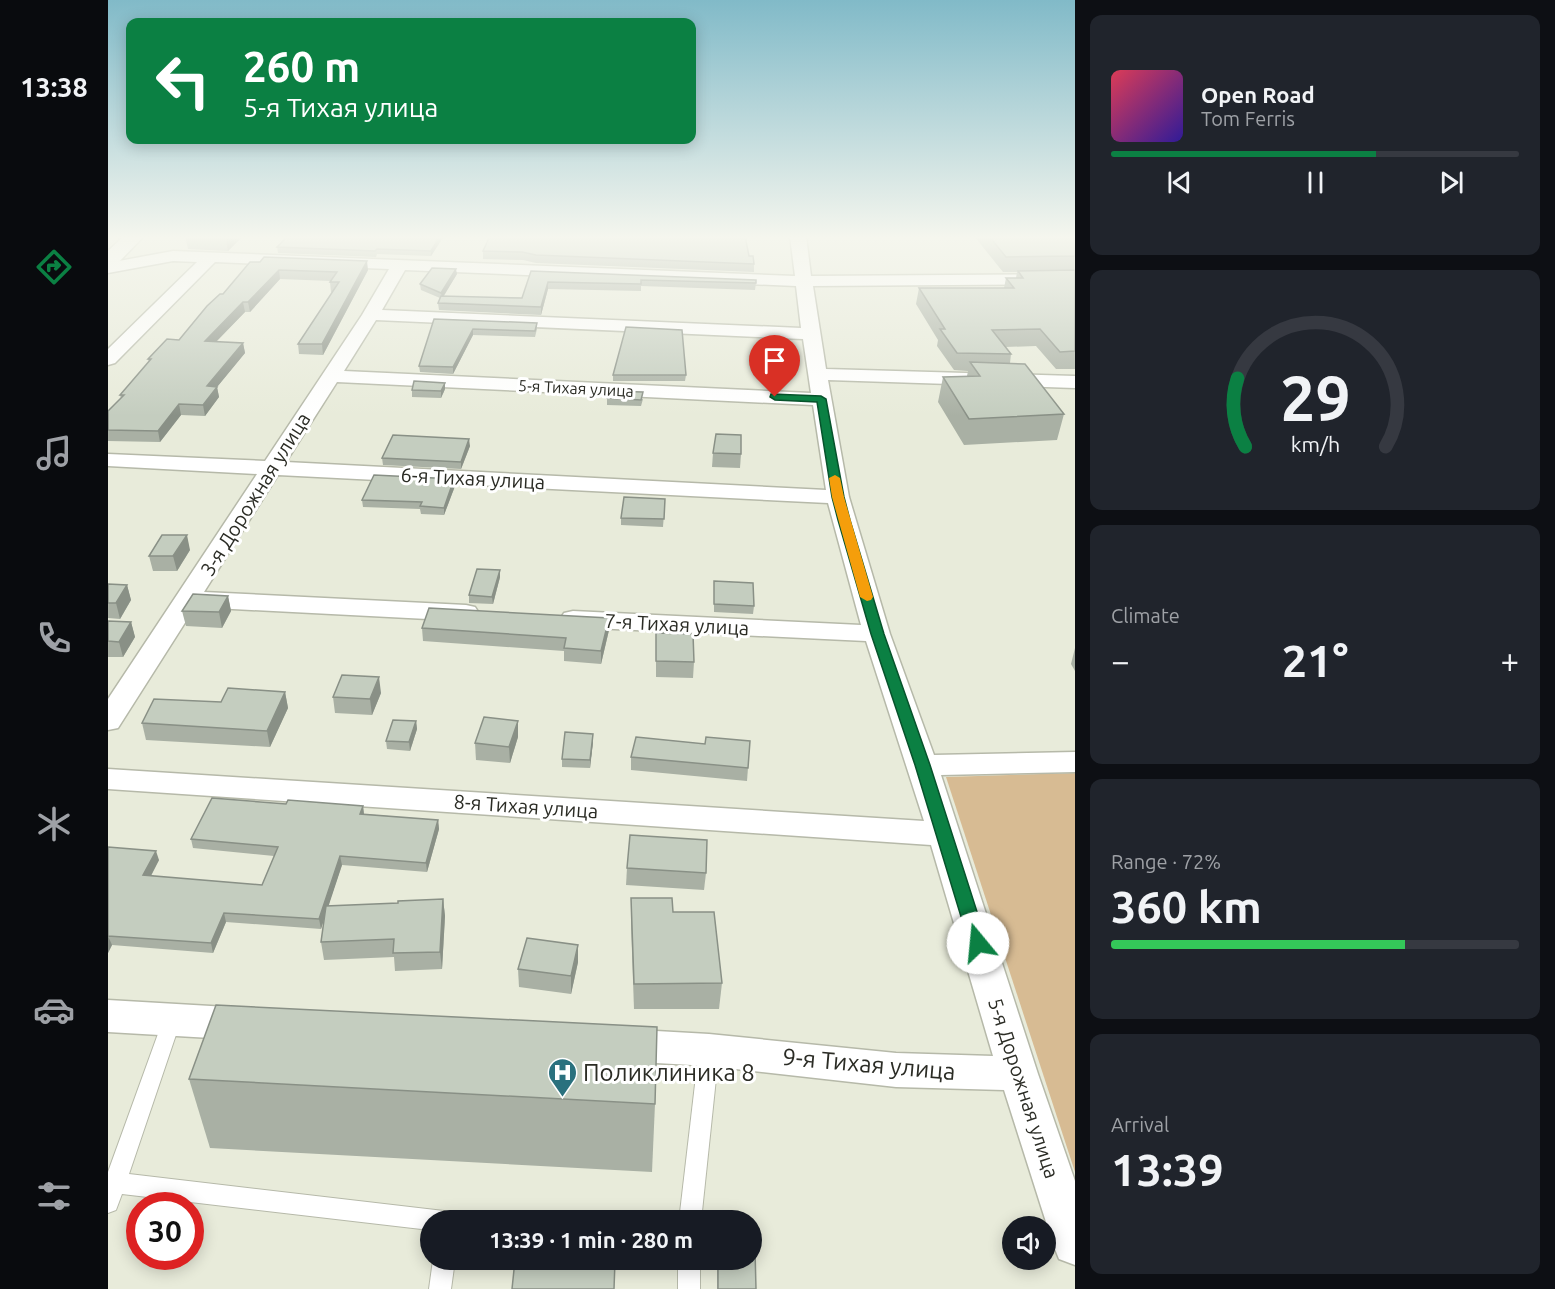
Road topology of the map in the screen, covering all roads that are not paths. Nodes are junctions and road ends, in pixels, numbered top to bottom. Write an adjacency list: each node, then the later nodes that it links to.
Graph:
1 (171, 296): 6 (street)
2 (382, 296): 4 (street, 3-я Дорожная улица)
3 (807, 296): 5 (street, 5-я Дорожная улица)
4 (371, 315): 5 (street); 8 (street, 3-я Дорожная улица)
5 (811, 334): 7 (street, 5-я Дорожная улица)
6 (108, 359)
7 (817, 374): 9 (street); 10 (street, 5-я Дорожная улица)
8 (331, 376): 10 (street, 5-я Тихая улица); 12 (street, 3-я Дорожная улица)
9 (1071, 387)
10 (821, 399): 13 (street, 5-я Дорожная улица)
11 (108, 460): 12 (street, 6-я Тихая улица)
12 (272, 467): 13 (street, 6-я Тихая улица); 14 (street, 3-я Дорожная улица)
13 (838, 497): 17 (street, 5-я Дорожная улица)
14 (189, 599): 15 (street); 18 (street, 3-я Дорожная улица)
15 (486, 614)
16 (545, 617): 17 (street, 7-я Тихая улица)
17 (877, 634): 20 (street, 5-я Дорожная улица)
18 (108, 721)
19 (1075, 762): 20 (street)
20 (923, 765): 22 (street, 5-я Дорожная улица)
21 (108, 779): 22 (street, 8-я Тихая улица)
22 (944, 834): 28 (street, 5-я Дорожная улица)
23 (108, 1016): 24 (street)
24 (172, 1020): 25 (street); 29 (lane)
25 (279, 1026)
26 (590, 1043): 27 (street, 9-я Тихая улица)
27 (709, 1050): 28 (street, 9-я Тихая улица); 31 (lane)
28 (1018, 1074): 33 (street, 5-я Дорожная улица)
29 (112, 1182): 30 (lane); 32 (lane)
30 (108, 1203)
31 (691, 1210)
32 (420, 1218)
33 (1075, 1244)
34 (443, 1270): 36 (lane)
35 (689, 1270): 37 (lane)
36 (440, 1289)
37 (689, 1289)

